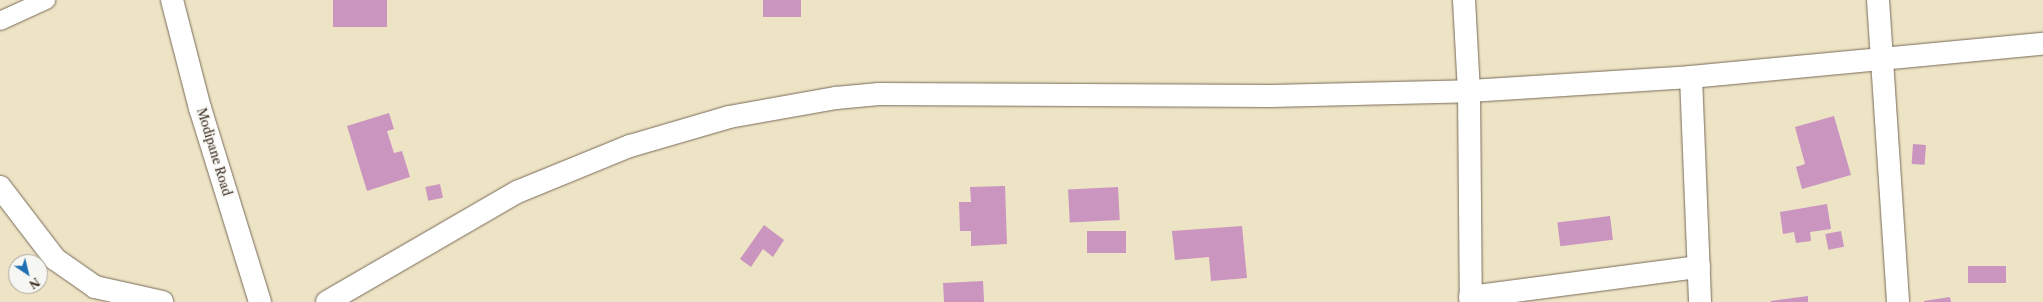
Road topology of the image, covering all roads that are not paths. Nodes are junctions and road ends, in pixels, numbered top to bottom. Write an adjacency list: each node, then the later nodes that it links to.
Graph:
1 (46, 0): 5 (lane)
2 (172, 0): 15 (street, Modipane Road)
3 (1464, 0): 9 (street)
4 (1878, 0): 7 (street)
5 (0, 21)
6 (2043, 44): 7 (street)
7 (1883, 60): 8 (street); 18 (street)
8 (1691, 77): 9 (street); 11 (street)
9 (1469, 92): 13 (street); 16 (street)
10 (0, 187): 12 (street)
11 (1699, 267): 13 (street); 17 (street)
12 (100, 295): 14 (street)
13 (1471, 299)
14 (162, 302)
15 (260, 302)
16 (327, 302)
17 (1700, 302)
18 (1898, 302)

